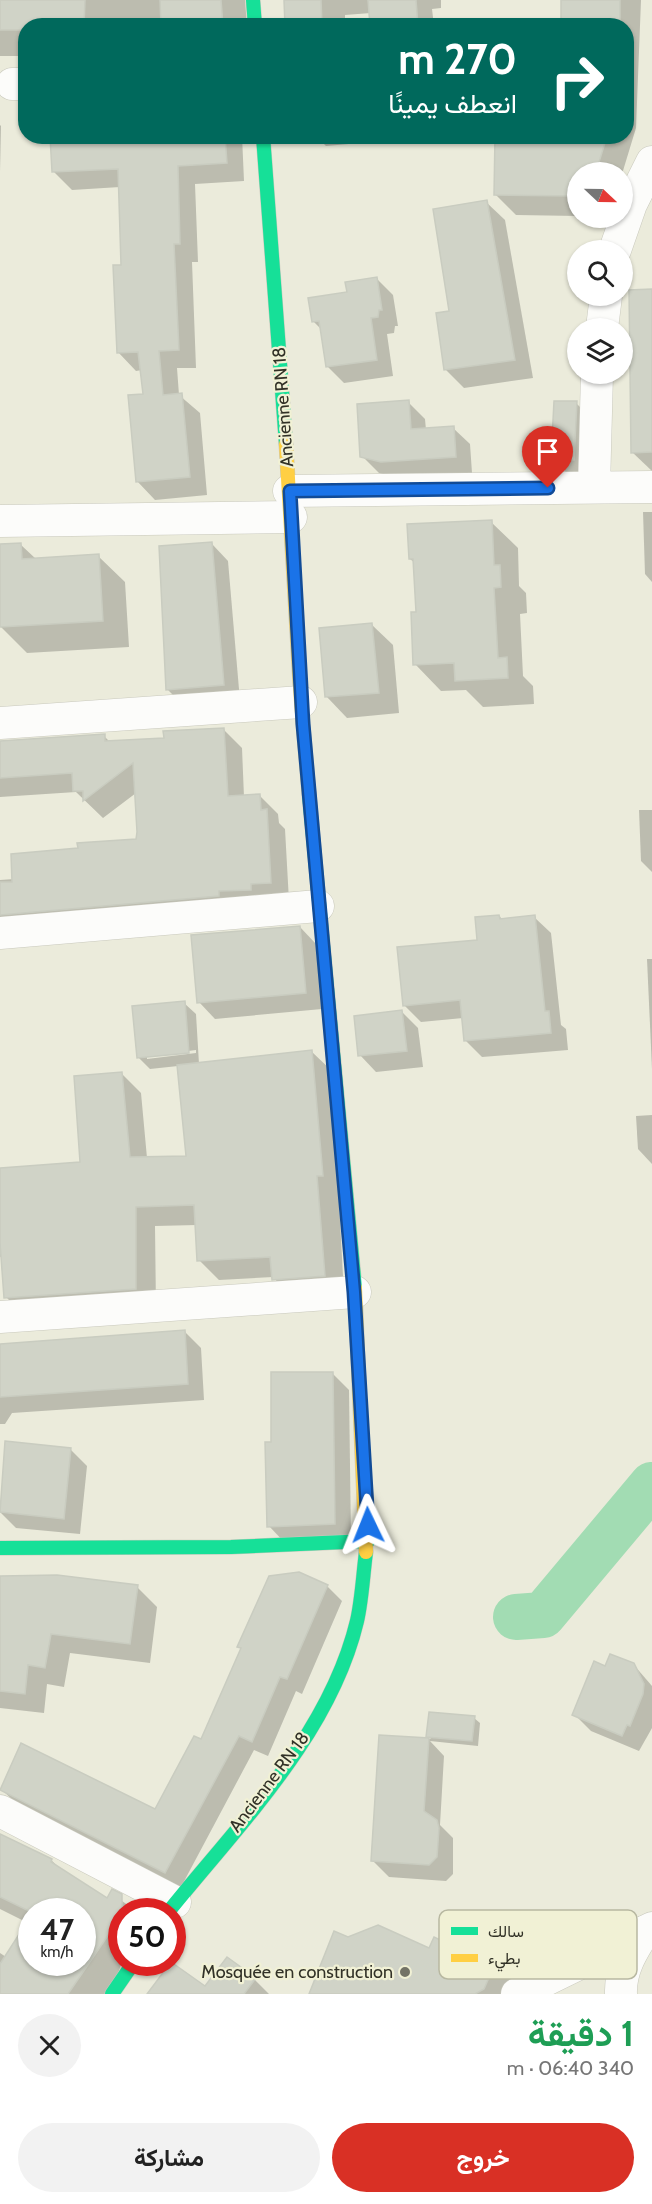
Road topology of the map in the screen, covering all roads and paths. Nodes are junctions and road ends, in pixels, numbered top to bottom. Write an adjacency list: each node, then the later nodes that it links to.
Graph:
1 (252, 0): 2 (main road)
2 (254, 18)
3 (264, 144): 9 (main road, Ancienne RN 18)
4 (652, 162): 5 (street)
5 (618, 240)
6 (597, 384): 8 (street)
7 (652, 487): 8 (street)
8 (594, 488): 9 (street)
9 (290, 504): 10 (street); 11 (main road, Ancienne RN 18)
10 (0, 521)
11 (301, 702): 12 (street); 13 (main road, Ancienne RN 18)
12 (0, 723)
13 (318, 906): 14 (street); 15 (main road, Ancienne RN 18)
14 (0, 933)
15 (354, 1292): 16 (street); 17 (main road, Ancienne RN 18)
16 (0, 1317)
17 (368, 1541): 18 (main road); 21 (main road, Ancienne RN 18)
18 (0, 1548)
19 (0, 1811): 20 (street)
20 (156, 1898)
21 (179, 1898)
22 (648, 1930): 23 (street)
23 (637, 1944)
24 (124, 1976): 27 (main road)
25 (548, 1979): 28 (street)
26 (623, 1979): 29 (street)
27 (112, 1994)
28 (517, 1994)
29 (621, 1994)

